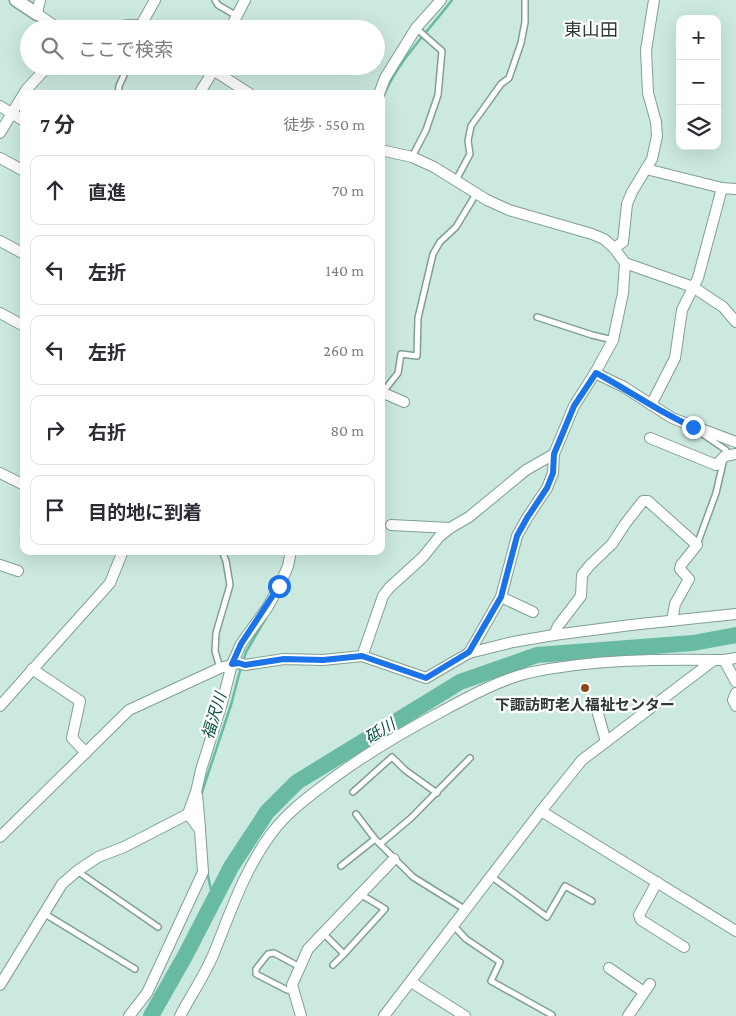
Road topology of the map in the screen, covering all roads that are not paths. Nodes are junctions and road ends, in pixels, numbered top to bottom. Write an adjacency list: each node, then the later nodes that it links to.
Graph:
1 (16, 0): 9 (street)
2 (40, 0): 9 (street)
3 (155, 0): 12 (street)
4 (215, 0): 10 (lane)
5 (245, 0): 10 (street)
6 (441, 0): 14 (street)
7 (525, 0): 34 (lane)
8 (654, 0): 33 (street)
9 (37, 14): 11 (street)
10 (237, 16): 13 (street)
11 (46, 20)
12 (149, 20)
13 (235, 20)
14 (416, 28): 23 (street); 30 (lane)
15 (40, 75): 19 (street)
16 (124, 75): 20 (lane)
17 (206, 75): 21 (street)
18 (220, 75): 22 (street)
19 (26, 90)
20 (118, 90)
21 (201, 90)
22 (244, 90)
23 (380, 90)
24 (20, 99): 26 (street)
25 (0, 106): 26 (street)
26 (11, 113): 27 (street); 28 (street)
27 (20, 119)
28 (0, 133)
29 (385, 151): 30 (street)
30 (412, 157): 34 (street)
31 (0, 158): 32 (street)
32 (20, 169)
33 (646, 170): 35 (street); 39 (street)
34 (456, 182): 37 (street)
35 (722, 188): 36 (street); 42 (street)
36 (736, 189)
37 (476, 194): 39 (street); 49 (lane)
38 (0, 241): 40 (street)
39 (614, 248): 41 (street)
40 (20, 252)
41 (625, 263): 42 (street); 47 (street)
42 (693, 287): 45 (street); 52 (street)
43 (0, 313): 46 (street)
44 (537, 317): 47 (lane)
45 (736, 322)
46 (20, 324)
47 (614, 340): 48 (street)
48 (596, 373): 52 (street); 56 (street)
49 (385, 388)
50 (385, 393): 51 (street)
51 (404, 402)
52 (651, 406): 53 (street)
53 (693, 427): 55 (street); 58 (lane)
54 (650, 438): 58 (street)
55 (736, 442)
56 (554, 454): 62 (street); 69 (street)
57 (736, 454): 58 (street)
58 (724, 456): 63 (lane)
59 (0, 474): 60 (street)
60 (20, 482)
61 (391, 525): 62 (street)
62 (450, 528): 74 (street)
63 (697, 545): 72 (street); 73 (street)
64 (120, 555): 80 (street)
65 (224, 555): 79 (lane)
66 (290, 555): 78 (street)
67 (0, 565): 68 (street)
68 (18, 571)
69 (501, 597): 70 (street); 75 (street)
70 (533, 612)
71 (736, 614): 72 (street)
72 (672, 621): 73 (street)
73 (554, 635): 75 (street)
74 (364, 651)
75 (469, 652): 78 (street)
76 (736, 658): 77 (street)
77 (719, 660): 81 (street); 86 (street); 122 (street)
78 (239, 664): 79 (street); 89 (street)
79 (220, 668): 87 (street)
80 (32, 670): 84 (street); 87 (street)
81 (736, 682)
82 (736, 693): 85 (street)
83 (595, 703): 86 (street)
84 (0, 706)
85 (736, 706)
86 (606, 742): 92 (street)
87 (86, 753): 96 (street)
88 (470, 758): 91 (lane)
89 (196, 792): 93 (street); 95 (street)
90 (353, 792): 91 (lane)
91 (436, 793): 98 (lane)
92 (541, 811): 102 (street); 103 (street)
93 (188, 814): 95 (street); 101 (street)
94 (356, 814): 97 (lane)
95 (200, 830): 121 (street)
96 (0, 837)
97 (375, 839): 98 (lane); 100 (lane)
98 (380, 844): 99 (lane)
99 (394, 859): 104 (street); 106 (lane)
100 (341, 866)
101 (77, 871): 107 (street); 109 (lane)
102 (492, 877): 105 (lane); 106 (street)
103 (657, 882): 110 (street); 112 (street)
104 (360, 894): 111 (street); 113 (lane)
105 (592, 901)
106 (466, 910): 108 (street)
107 (45, 914): 117 (lane); 119 (street)
108 (454, 926): 118 (street); 126 (lane)
109 (158, 928)
110 (735, 929)
111 (322, 932): 113 (lane); 115 (street)
112 (684, 947)
113 (344, 954): 114 (lane)
114 (333, 965)
115 (300, 967): 120 (street); 120 (lane)
116 (609, 968): 127 (street)
117 (134, 969)
118 (411, 982): 124 (street); 125 (street)
119 (0, 985)
120 (294, 991): 123 (street)
121 (130, 1016)
122 (180, 1016)
123 (301, 1016)
124 (384, 1016)
125 (465, 1016)
126 (552, 1016)
127 (628, 1016)

